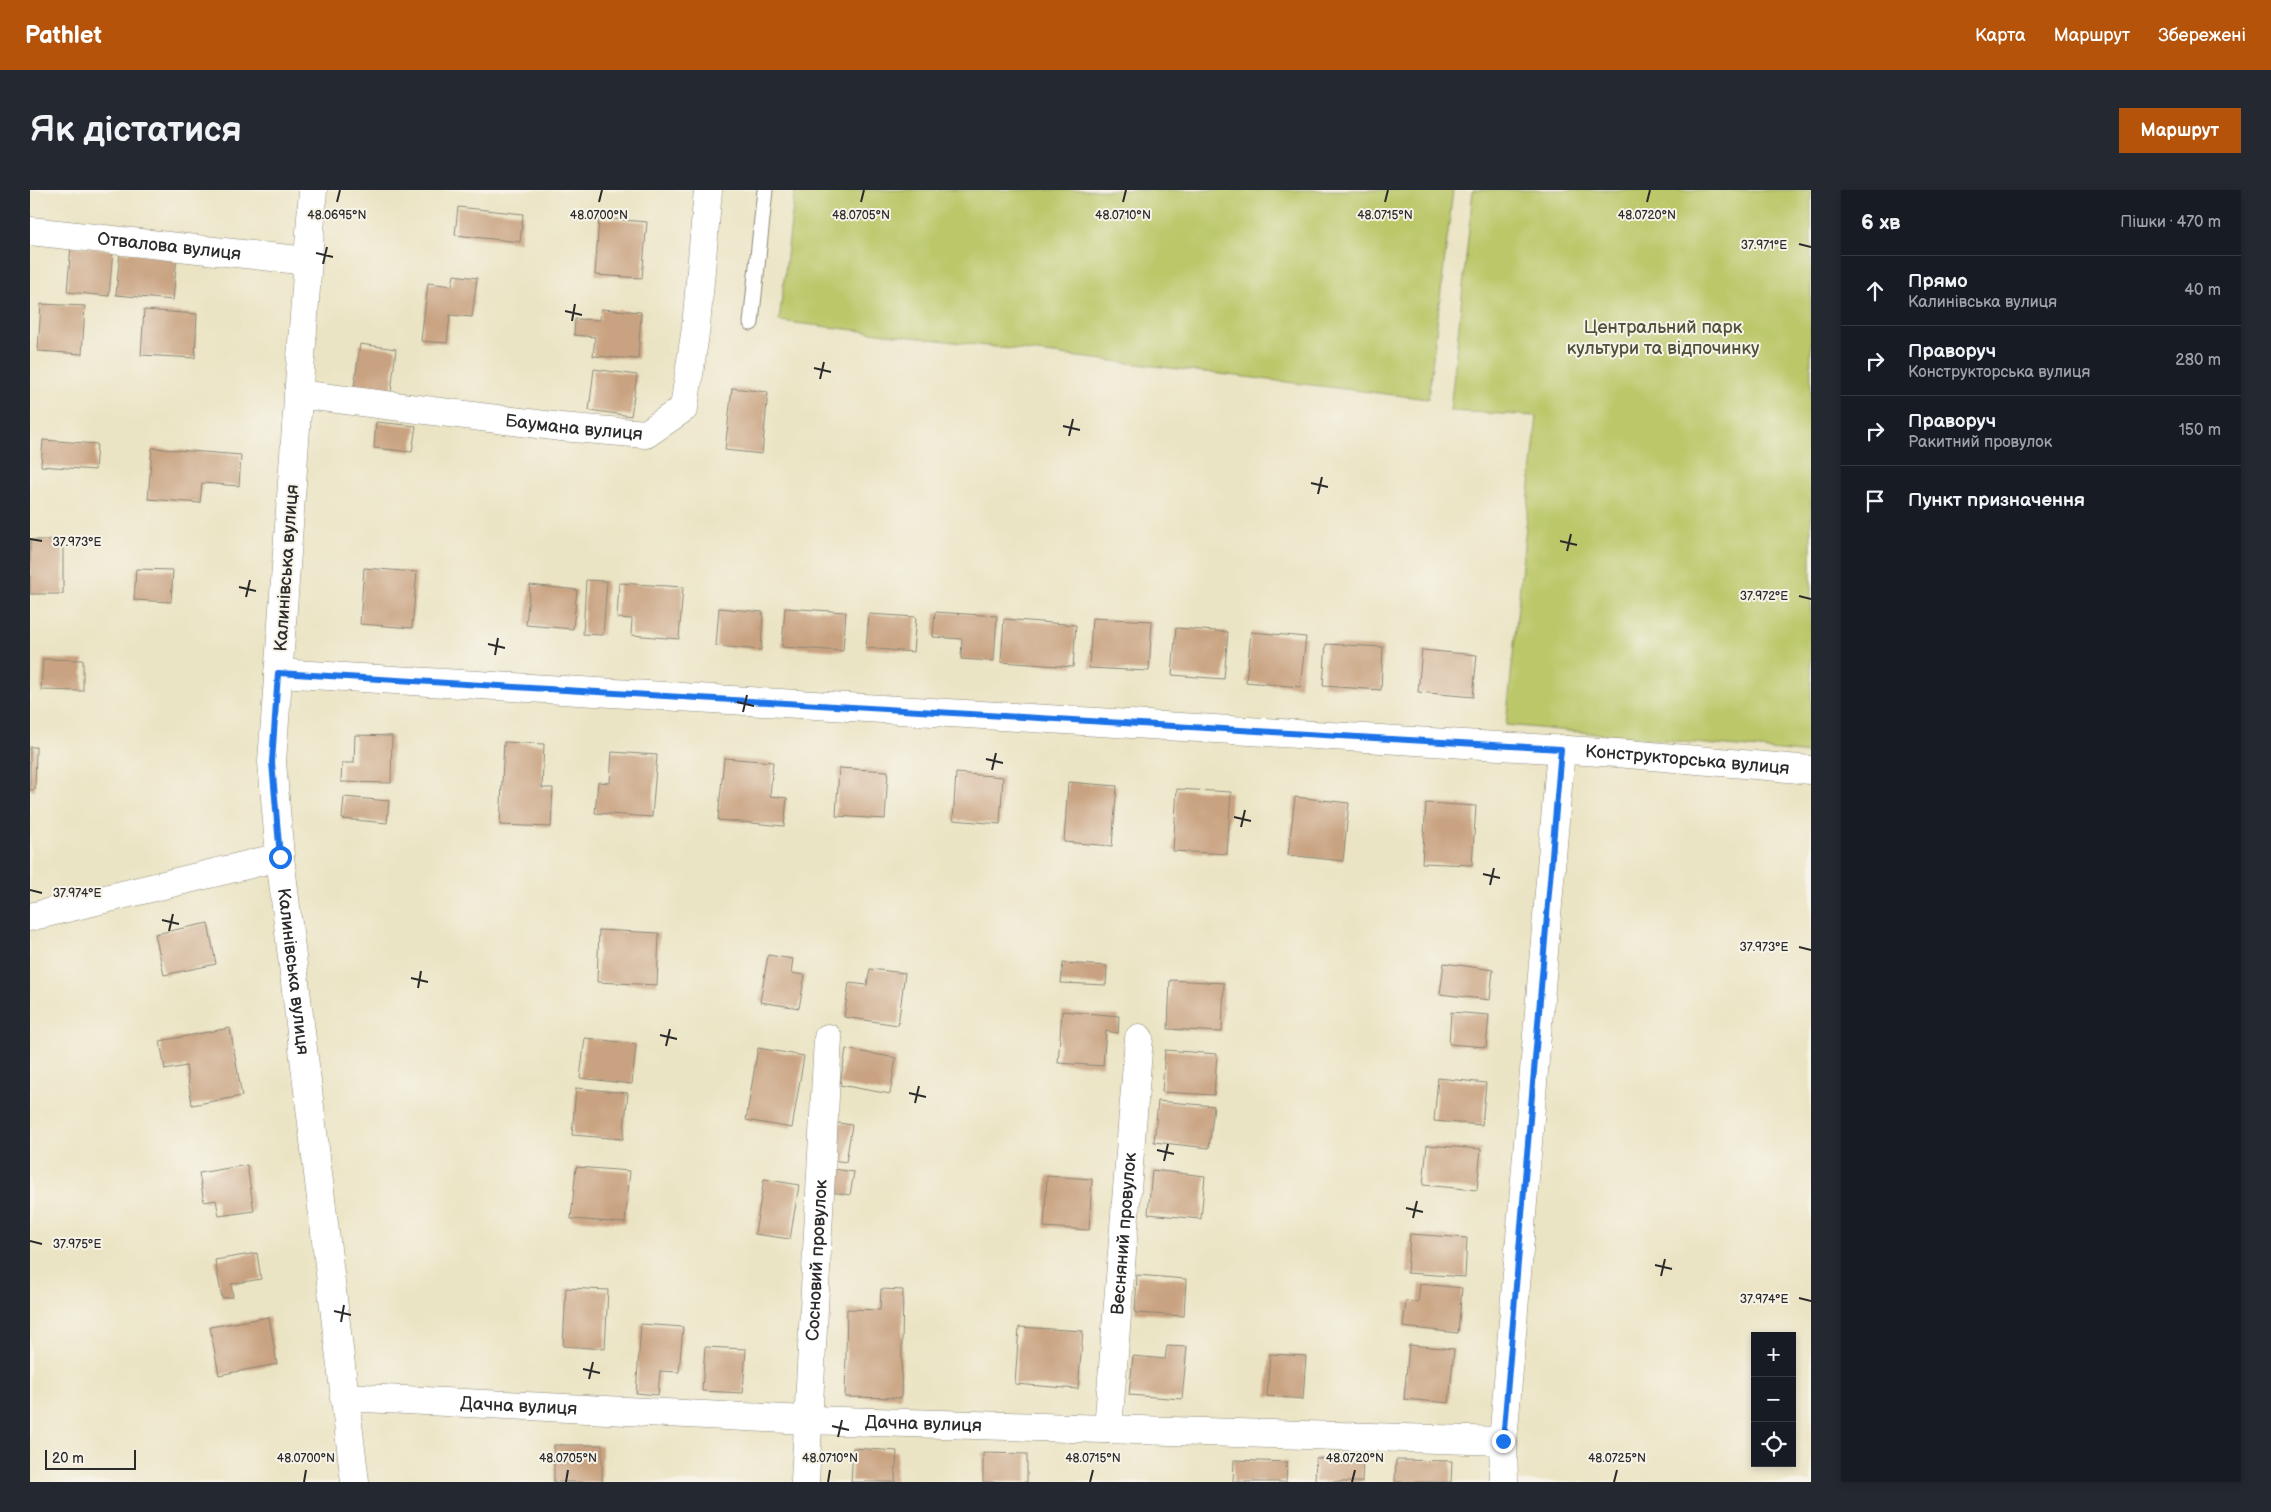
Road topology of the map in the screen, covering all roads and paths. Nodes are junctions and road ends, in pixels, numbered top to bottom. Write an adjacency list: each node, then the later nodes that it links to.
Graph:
1 (313, 190): 5 (street, Калинівська вулиця)
2 (708, 190): 7 (street, Баумана вулиця)
3 (765, 190): 6 (lane)
4 (30, 231): 5 (street, Отвалова вулиця)
5 (308, 261): 7 (street, Калинівська вулиця)
6 (751, 323)
7 (298, 394): 8 (street, Калинівська вулиця)
8 (278, 673): 9 (street, Конструкторська вулиця); 11 (street, Калинівська вулиця)
9 (1561, 749): 10 (street, Конструкторська вулиця); 18 (street)
10 (1811, 770)
11 (280, 857): 12 (street); 15 (street, Калинівська вулиця)
12 (30, 917)
13 (828, 1038): 16 (street, Сосновий провулок)
14 (1139, 1038): 17 (street, Весняний провулок)
15 (344, 1396): 16 (street, Дачна вулиця); 19 (street, Калинівська вулиця)
16 (807, 1420): 17 (street, Дачна вулиця); 20 (street, Сосновий провулок)
17 (1108, 1429): 18 (street, Дачна вулиця)
18 (1503, 1441): 21 (street)
19 (355, 1482)
20 (805, 1482)
21 (1504, 1482)

